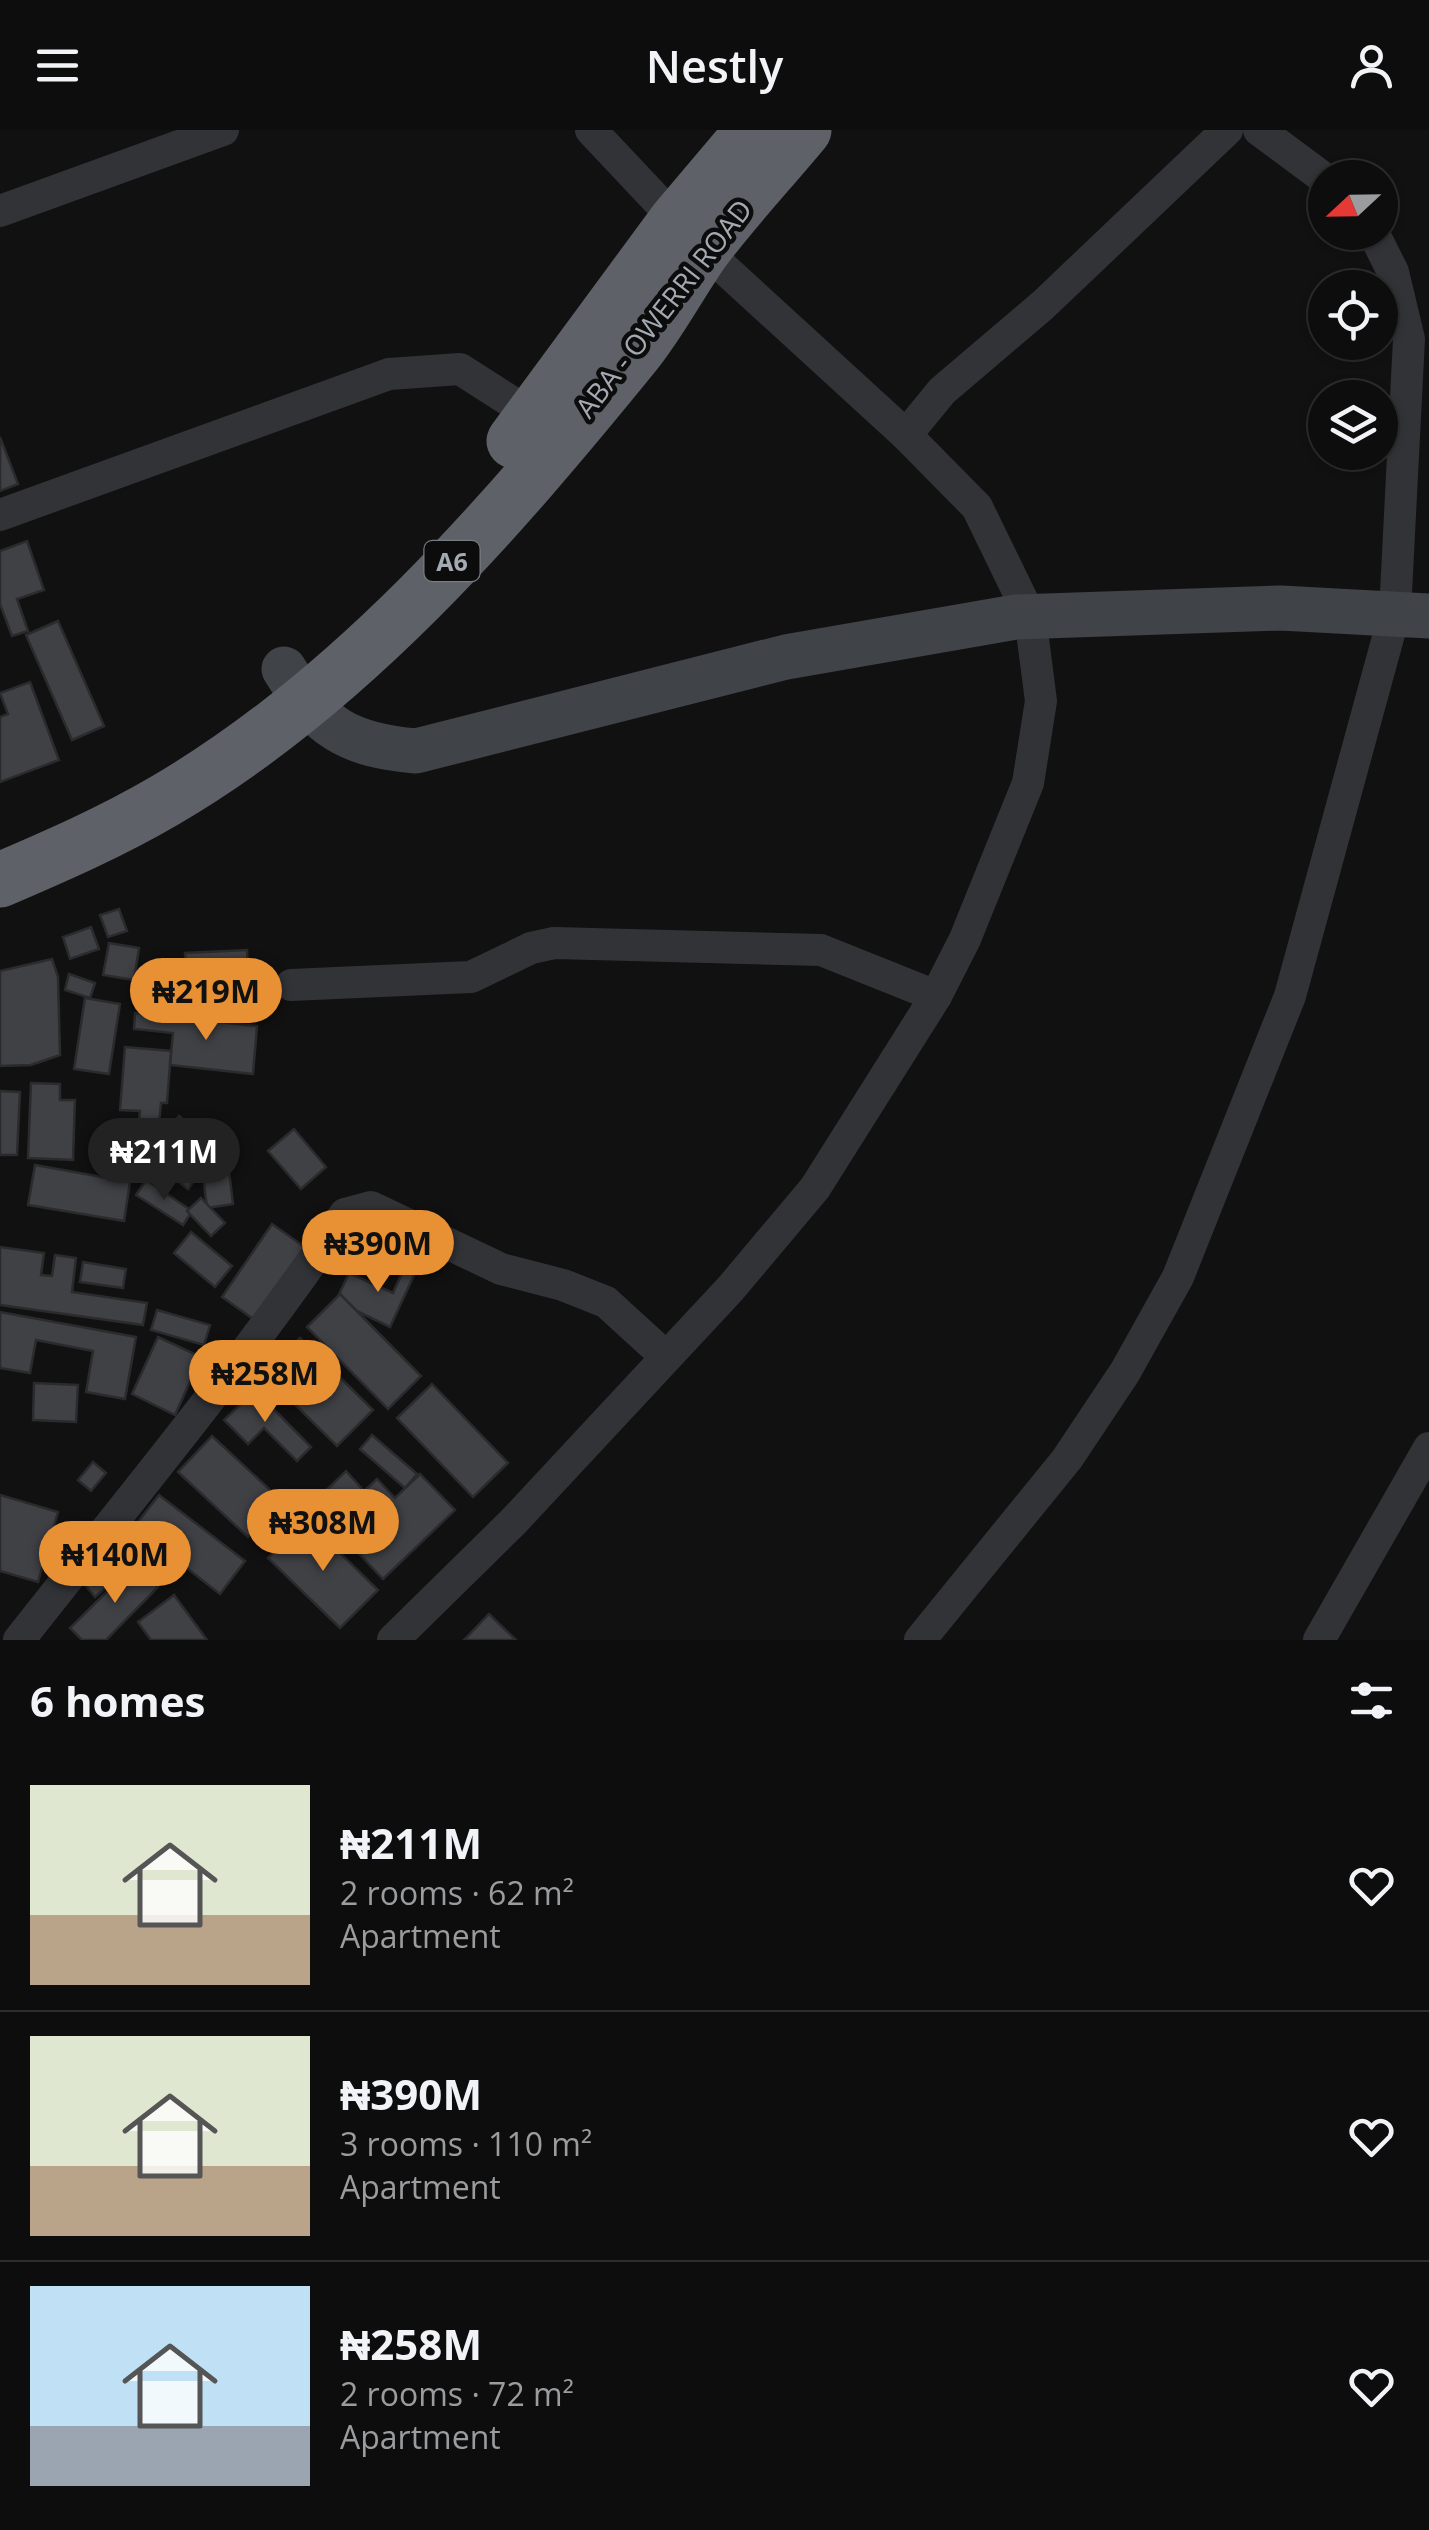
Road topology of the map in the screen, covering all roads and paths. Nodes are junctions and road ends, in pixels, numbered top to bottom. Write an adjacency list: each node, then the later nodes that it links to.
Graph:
1 (223, 130): 8 (street)
2 (590, 130): 9 (street)
3 (753, 130): 9 (highway, ABA - OWERRI ROAD / A6)
4 (804, 130): 9 (highway, ABA - OWERRI ROAD / A6)
5 (1227, 130): 12 (street)
6 (1260, 130): 7 (street)
7 (1308, 166)
8 (0, 212)
9 (690, 235): 11 (highway, ABA - OWERRI ROAD / A6); 12 (street); 16 (highway, ABA - OWERRI ROAD / A6)
10 (1382, 250): 14 (street)
11 (535, 417): 13 (street); 16 (highway, ABA - OWERRI ROAD / A6)
12 (906, 435): 15 (street)
13 (0, 514)
14 (1412, 614): 15 (street); 25 (street)
15 (1030, 616): 16 (street); 20 (street)
16 (294, 685): 17 (highway, ABA - OWERRI ROAD / A6); 18 (highway, ABA - OWERRI ROAD / A6)
17 (0, 844)
18 (0, 880)
19 (290, 985): 20 (street)
20 (936, 996): 21 (street)
21 (664, 1355): 23 (street); 24 (street)
22 (1429, 1448): 26 (street)
23 (20, 1640)
24 (393, 1640)
25 (920, 1640)
26 (1319, 1640)

